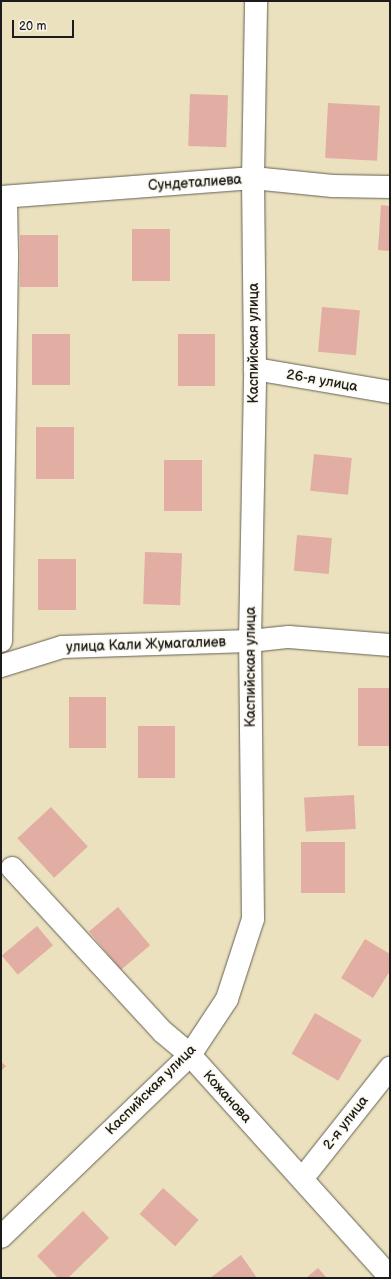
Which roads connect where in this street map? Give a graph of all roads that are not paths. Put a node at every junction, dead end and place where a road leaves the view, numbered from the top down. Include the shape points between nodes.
1 (256, 1) edge
2 (253, 178) junction
3 (390, 187) edge
4 (3, 197) edge
5 (255, 369) junction
6 (390, 392) edge
7 (250, 641) junction
8 (1, 642) edge
9 (390, 645) edge
10 (1, 666) edge
11 (12, 868) dead end
12 (190, 1055) junction
13 (390, 1068) edge
14 (302, 1179) junction
15 (1, 1237) edge
16 (390, 1277) edge

1 - 2 street, Каспийская улица
2 - 3 street, Сундеталиева via 333,186
2 - 4 street, Сундеталиева
2 - 5 street, Каспийская улица
4 - 8 street via 7,256
5 - 6 street, 26-я улица
5 - 7 street, Каспийская улица
7 - 9 street, улица Кали Жумагалиев via 289,637
7 - 10 street, улица Кали Жумагалиев via 62,647
7 - 12 street, Каспийская улица via 253,919 227,999
11 - 12 street, Кожанова via 163,1032
12 - 14 street, Кожанова
12 - 15 street, Каспийская улица
13 - 14 street, 2-я улица
14 - 16 street, Кожанова

